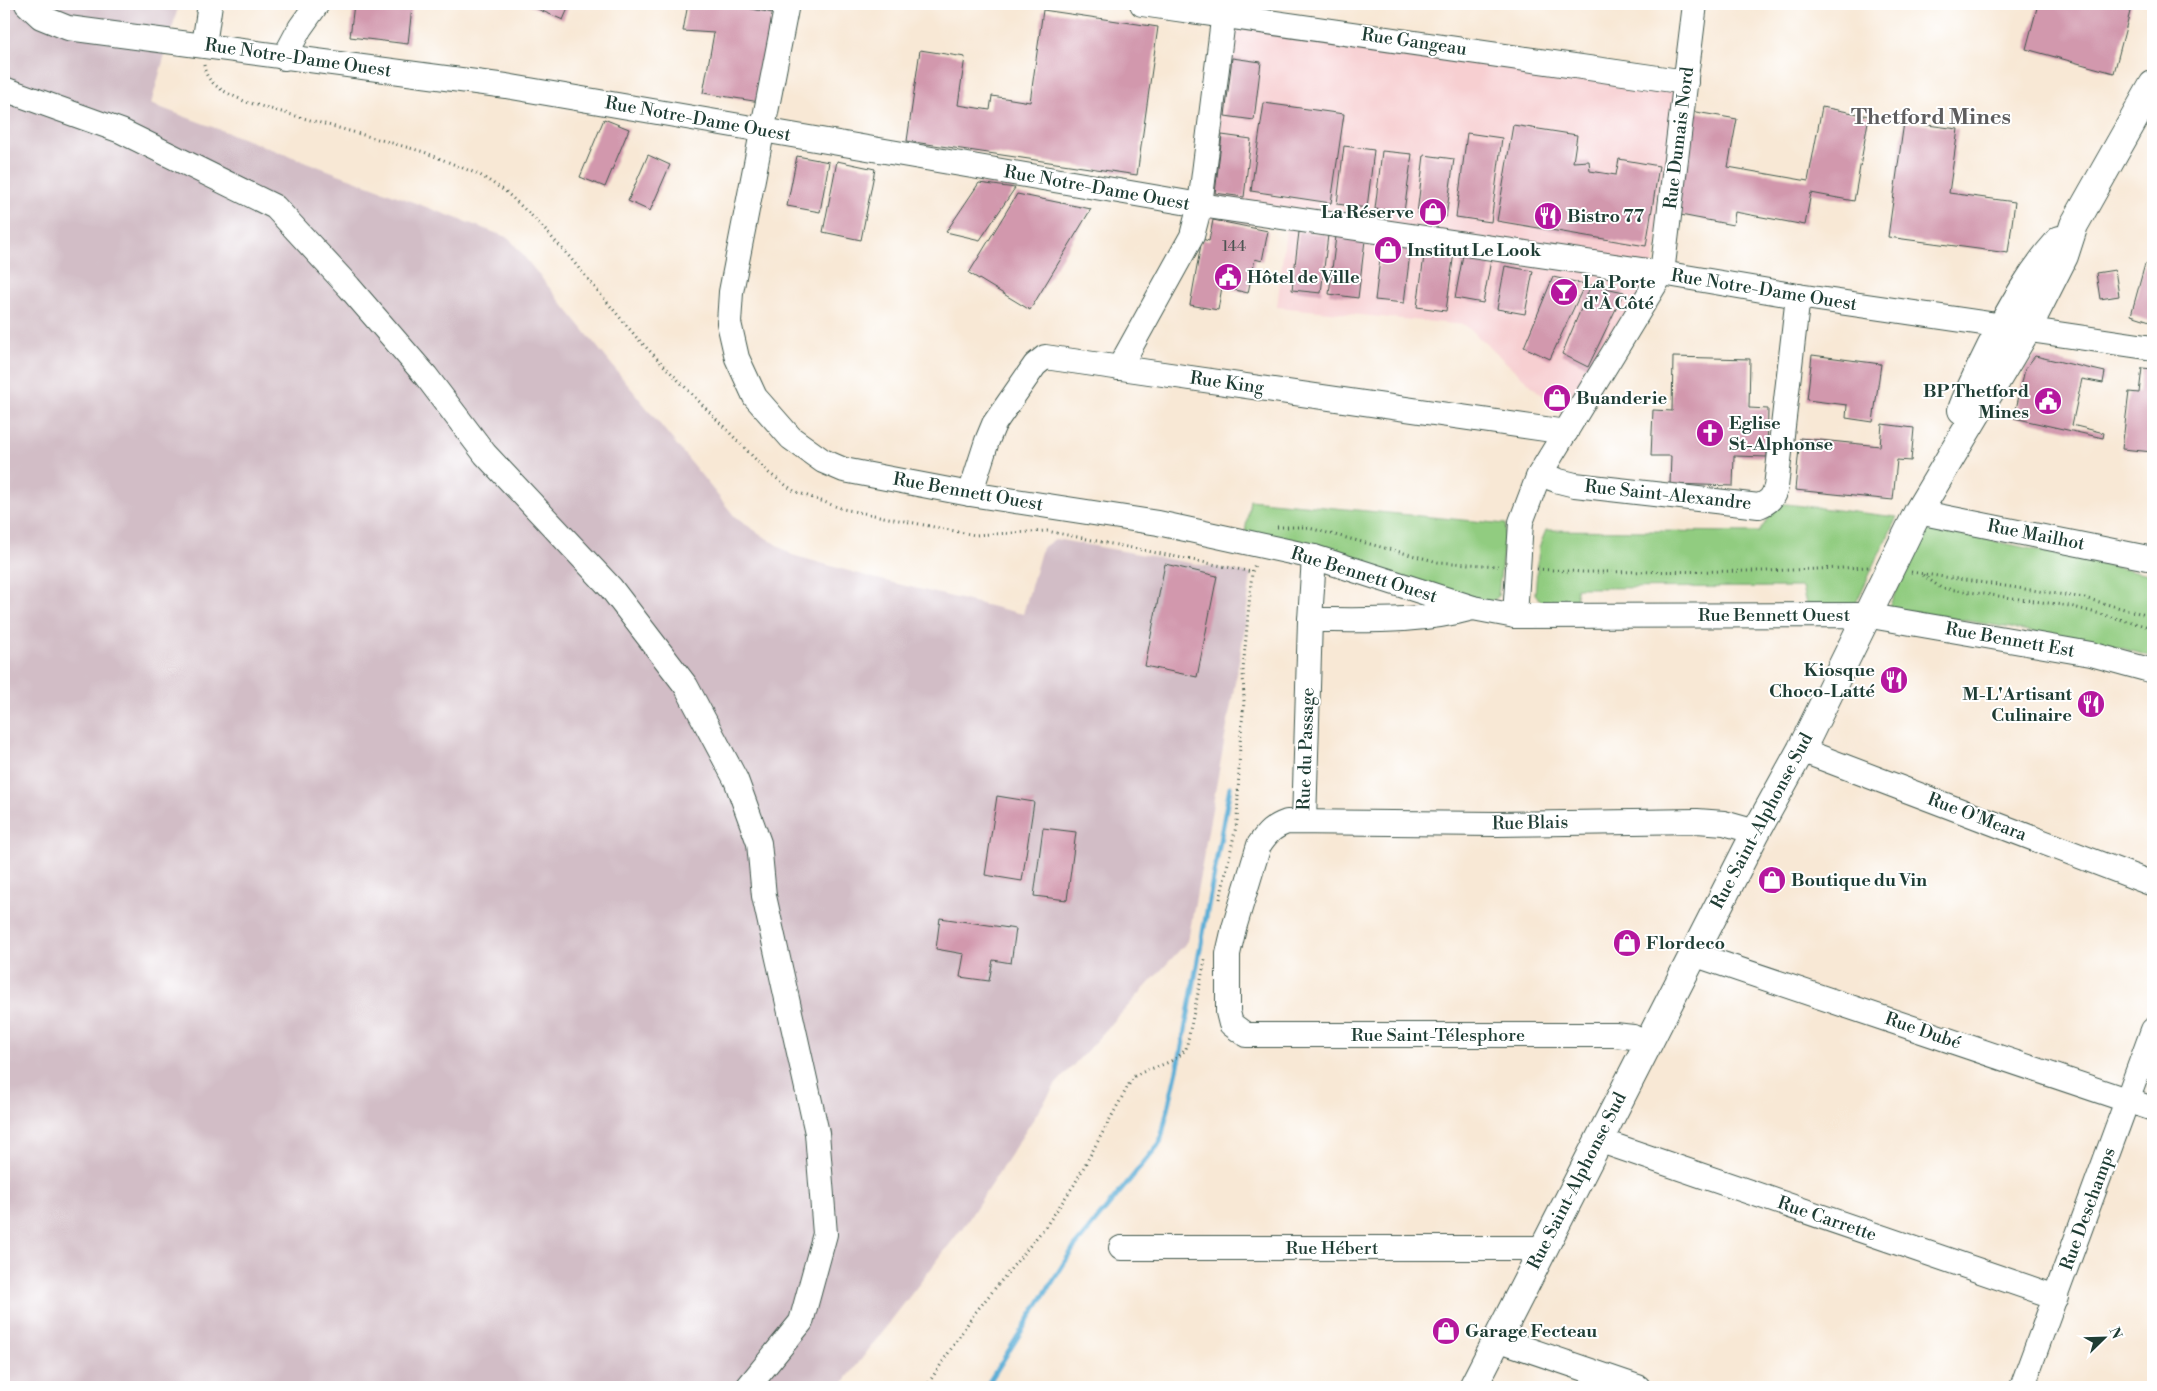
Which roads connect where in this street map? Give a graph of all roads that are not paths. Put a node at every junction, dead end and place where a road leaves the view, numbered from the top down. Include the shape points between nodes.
1 (27, 4) edge
2 (210, 4) edge
3 (317, 4) edge
4 (787, 4) edge
5 (1142, 4) edge
6 (1695, 4) edge
7 (1224, 9) edge
8 (204, 45) junction
9 (284, 58) junction
10 (1686, 82) junction
11 (4, 89) edge
12 (2152, 90) edge
13 (762, 130) junction
14 (1200, 205) junction
15 (1662, 273) junction
16 (1798, 296) junction
17 (2015, 328) junction
18 (2153, 348) edge
19 (1119, 368) junction
20 (1566, 432) junction
21 (1540, 474) junction
22 (970, 494) junction
23 (1918, 512) junction
24 (1314, 557) junction
25 (2153, 559) edge
26 (1473, 608) junction
27 (1865, 615) junction
28 (1515, 616) junction
29 (1310, 620) junction
30 (2153, 671) edge
31 (1800, 750) junction
32 (1304, 822) junction
33 (1756, 832) junction
34 (2153, 884) edge
35 (1693, 954) junction
36 (1231, 1024) joint
37 (2153, 1030) edge
38 (1648, 1044) junction
39 (2127, 1099) junction
40 (2153, 1109) edge
41 (1598, 1140) junction
42 (1121, 1248) dead end
43 (1543, 1248) junction
44 (2056, 1297) junction
45 (1497, 1339) junction
46 (748, 1387) edge
47 (1473, 1387) edge
48 (1638, 1387) edge
49 (2022, 1387) edge

1 - 8 street, Rue Notre-Dame Ouest via 41,17 68,28
2 - 8 street
3 - 9 street
4 - 13 street, Rue Bennett Ouest
5 - 7 street, Rue Gangeau
6 - 10 street, Rue Dumais Nord
7 - 10 street, Rue Gangeau
7 - 14 street
8 - 9 street, Rue Notre-Dame Ouest
9 - 13 street, Rue Notre-Dame Ouest via 506,86
10 - 15 street, Rue Dumais Nord
11 - 46 street via 120,130 276,207 426,376 485,454 611,588 686,686 736,780 758,843 764,896 817,1133 823,1243 801,1322
12 - 17 main road, Rue Saint-Alphonse Sud via 2074,225 2064,256
13 - 14 street, Rue Notre-Dame Ouest
13 - 22 street, Rue Bennett Ouest via 731,292 729,323 737,358 756,397 792,438 823,461 844,470
14 - 15 street, Rue Notre-Dame Ouest
14 - 19 street via 1192,236
15 - 16 street, Rue Notre-Dame Ouest
15 - 20 street
16 - 17 street, Rue Notre-Dame Ouest
16 - 21 street, Rue Saint-Alexandre via 1776,487 1768,502 1758,506 1575,485
17 - 18 street, Rue Notre-Dame Ouest
17 - 23 main road, Rue Saint-Alphonse Sud
19 - 20 street, Rue King
19 - 22 street, Rue King via 1055,357 1045,357 1035,365 994,424
20 - 21 street
21 - 28 street via 1521,522
22 - 24 street, Rue Bennett Ouest via 1158,522
23 - 25 street, Rue Mailhot
23 - 27 main road, Rue Saint-Alphonse Sud
24 - 26 street, Rue Bennett Ouest
24 - 29 street, Rue du Passage
26 - 28 street, Rue Bennett Ouest
26 - 29 street, Rue Bennett Ouest via 1413,620
27 - 28 street, Rue Bennett Ouest
27 - 30 street, Rue Bennett Est via 2091,654
27 - 31 main road, Rue Saint-Alphonse Sud
29 - 32 street, Rue du Passage
31 - 33 main road, Rue Saint-Alphonse Sud
31 - 34 street, Rue O'Meara
32 - 33 street, Rue Blais via 1697,821 1724,823
32 - 36 street, Rue du Passage via 1275,826 1259,845 1228,954
33 - 35 main road, Rue Saint-Alphonse Sud
35 - 38 main road, Rue Saint-Alphonse Sud
35 - 39 street, Rue Dubé
36 - 38 street, Rue Saint-Télesphore via 1246,1035 1615,1035 1633,1037
37 - 39 street, Rue Deschamps
38 - 41 main road, Rue Saint-Alphonse Sud
39 - 40 street, Rue Dubé
39 - 44 street, Rue Deschamps
41 - 43 main road, Rue Saint-Alphonse Sud
41 - 44 street, Rue Carrette
42 - 43 street, Rue Hébert
43 - 45 main road, Rue Saint-Alphonse Sud
44 - 49 street, Rue Deschamps
45 - 47 main road, Rue Saint-Alphonse Sud
45 - 48 street

